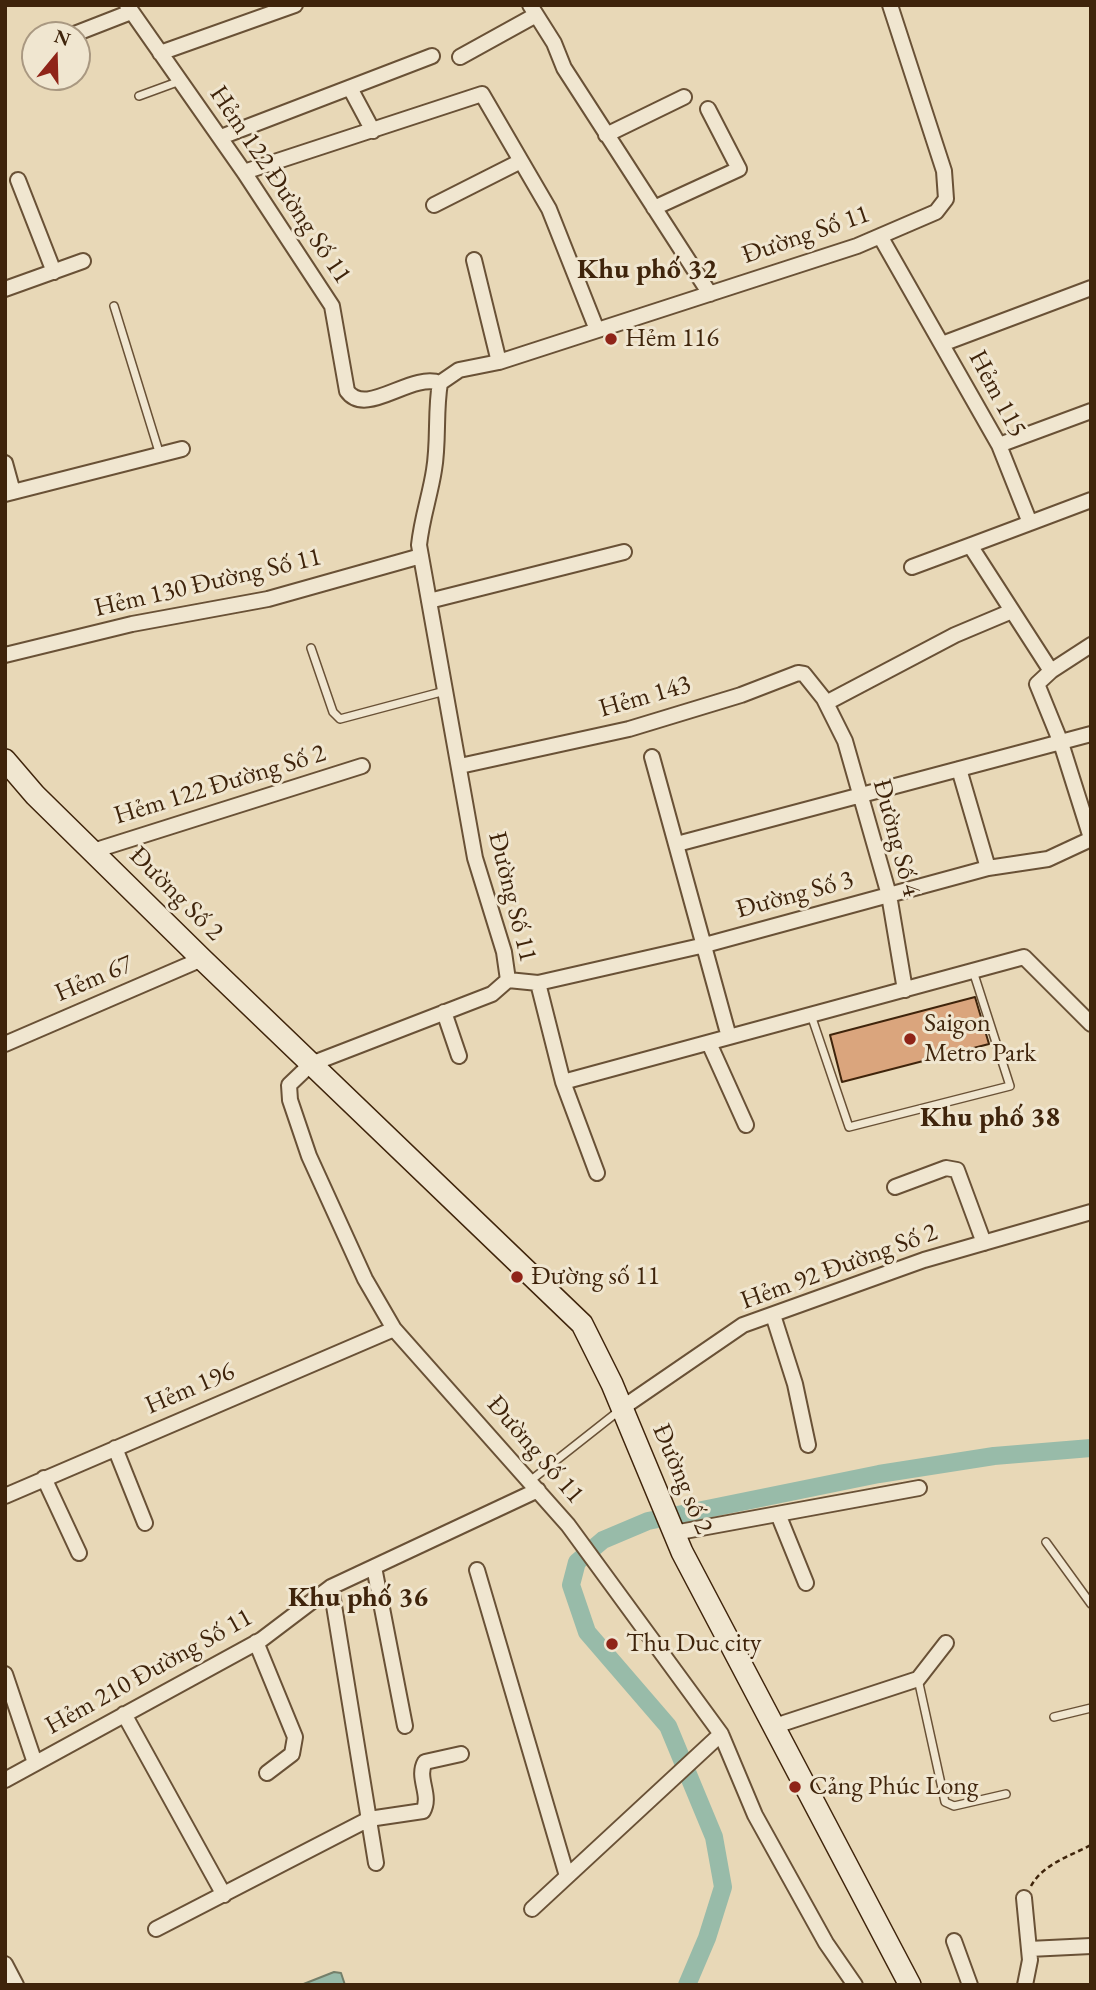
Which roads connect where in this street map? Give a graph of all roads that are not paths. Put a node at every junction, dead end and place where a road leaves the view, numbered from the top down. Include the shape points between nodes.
1 (295, 5) edge
2 (890, 5) edge
3 (129, 8) edge
4 (273, 8) edge
5 (533, 10) edge
6 (91, 26) edge
7 (160, 53) junction
8 (432, 56) dead end
9 (460, 57) dead end
10 (180, 81) junction
11 (350, 89) junction
12 (139, 96) dead end
13 (684, 97) dead end
14 (708, 109) dead end
15 (373, 131) junction
16 (606, 135) junction
17 (221, 138) junction
18 (521, 161) junction
19 (244, 172) junction
20 (18, 180) dead end
21 (434, 205) dead end
22 (654, 208) junction
23 (880, 236) junction
24 (83, 261) dead end
25 (474, 261) dead end
26 (54, 272) junction
27 (1091, 288) edge
28 (5, 289) edge
29 (710, 294) junction
30 (114, 306) dead end
31 (597, 330) junction
32 (942, 344) junction
33 (499, 362) junction
34 (440, 383) junction
35 (1091, 411) edge
36 (999, 445) junction
37 (183, 449) dead end
38 (161, 456) junction
39 (5, 463) edge
40 (9, 493) edge
41 (1091, 500) edge
42 (1030, 523) junction
43 (974, 544) junction
44 (624, 552) dead end
45 (421, 556) junction
46 (912, 568) dead end
47 (429, 601) junction
48 (1012, 611) junction
49 (1091, 645) edge
50 (311, 648) dead end
51 (5, 655) edge
52 (1051, 671) junction
53 (446, 691) junction
54 (826, 704) junction
55 (1091, 734) edge
56 (1061, 743) junction
57 (652, 757) dead end
58 (5, 760) edge
59 (362, 766) dead end
60 (460, 766) junction
61 (959, 769) junction
62 (859, 796) junction
63 (1091, 839) edge
64 (677, 844) junction
65 (93, 851) junction
66 (988, 868) junction
67 (888, 895) junction
68 (705, 945) junction
69 (202, 959) junction
70 (973, 971) junction
71 (508, 980) junction
72 (538, 984) junction
73 (905, 990) junction
74 (444, 1012) junction
75 (811, 1015) junction
76 (1091, 1024) edge
77 (729, 1037) junction
78 (709, 1043) junction
79 (5, 1044) edge
80 (458, 1056) dead end
81 (311, 1065) junction
82 (563, 1082) junction
83 (746, 1125) dead end
84 (597, 1173) dead end
85 (895, 1186) dead end
86 (1091, 1212) edge
87 (984, 1243) junction
88 (773, 1315) junction
89 (394, 1329) junction
90 (622, 1408) junction
91 (808, 1445) dead end
92 (115, 1448) junction
93 (44, 1478) junction
94 (534, 1486) junction
95 (919, 1488) dead end
96 (5, 1496) edge
97 (778, 1514) junction
98 (145, 1523) dead end
99 (674, 1533) junction
100 (1046, 1542) dead end
101 (79, 1553) dead end
102 (374, 1567) junction
103 (477, 1570) dead end
104 (806, 1583) dead end
105 (331, 1587) junction
106 (1091, 1604) edge
107 (256, 1642) junction
108 (946, 1643) dead end
109 (5, 1674) edge
110 (918, 1679) junction
111 (1091, 1708) edge
112 (124, 1714) junction
113 (1054, 1717) dead end
114 (405, 1726) dead end
115 (775, 1726) junction
116 (721, 1734) junction
117 (461, 1754) dead end
118 (35, 1763) junction
119 (267, 1773) dead end
120 (5, 1780) edge
121 (1006, 1794) dead end
122 (369, 1819) junction
123 (376, 1863) dead end
124 (567, 1876) junction
125 (224, 1895) junction
126 (1024, 1898) road end
127 (532, 1909) dead end
128 (156, 1929) dead end
129 (954, 1941) dead end
130 (1091, 1946) edge
131 (1029, 1949) junction
132 (5, 1964) edge
133 (16, 1985) edge
134 (855, 1985) edge
135 (910, 1985) edge
136 (970, 1985) edge
137 (1025, 1985) edge

1 - 4 street
2 - 23 street, Đường Số 11 via 944,170 946,199 936,212
3 - 6 street
3 - 7 street, Hẻm 122 Đường Số 11
4 - 7 street
5 - 9 street
5 - 16 street
7 - 10 street, Hẻm 122 Đường Số 11
8 - 11 street
10 - 12 lane
10 - 17 street, Hẻm 122 Đường Số 11
11 - 15 street
11 - 17 street
13 - 16 street
14 - 22 street via 739,169
15 - 18 street via 482,94
15 - 19 street
16 - 22 street
17 - 19 street, Hẻm 122 Đường Số 11
18 - 21 street
18 - 31 street via 549,209
19 - 34 street, Hẻm 122 Đường Số 11 via 332,306 352,398 375,399 425,381
20 - 26 street
22 - 29 street
23 - 29 street, Đường Số 11
23 - 32 street, Hẻm 115
24 - 26 street
25 - 33 street
26 - 28 street
27 - 32 street
29 - 31 street, Đường Số 11
30 - 38 lane
31 - 33 street, Đường Số 11
32 - 36 street, Hẻm 115
33 - 34 street, Đường Số 11 via 459,370
34 - 45 street, Đường Số 11 via 434,470 423,510
35 - 36 street
36 - 42 street, Hẻm 115
37 - 38 street
38 - 40 street
39 - 40 street
41 - 42 street
42 - 43 street
43 - 46 street
43 - 48 street via 973,550
44 - 47 street
45 - 47 street, Đường Số 11
45 - 51 street, Hẻm 130 Đường Số 11 via 268,598
47 - 53 street, Đường Số 11
48 - 52 street
48 - 54 street via 955,635
49 - 52 street
50 - 53 lane via 333,712 340,719
52 - 56 street via 1037,684
53 - 60 street, Đường Số 11
54 - 60 street, Hẻm 143 via 807,677 798,673 629,729
54 - 62 street, Đường Số 4 via 845,741
55 - 56 street
56 - 61 street
56 - 63 street
57 - 64 street
58 - 65 street, Đường Số 2
59 - 65 street, Hẻm 122 Đường Số 2
60 - 71 street, Đường Số 11 via 475,858
61 - 62 street
61 - 66 street
62 - 64 street
62 - 67 street, Đường Số 4
63 - 66 street, Đường Số 3 via 1048,859
64 - 68 street
65 - 69 street, Đường Số 2
66 - 67 street, Đường Số 3
67 - 68 street, Đường Số 3
67 - 73 street, Đường Số 4
68 - 72 street, Đường Số 3
68 - 77 street
69 - 79 street, Hẻm 67
69 - 81 street, Đường Số 2
70 - 73 street
70 - 75 lane via 1010,1086 849,1127
70 - 76 street via 1024,957
71 - 72 street, Đường Số 3
71 - 74 street, Đường Số 11 via 492,994
72 - 82 street
73 - 75 street
74 - 80 street
74 - 81 street, Đường Số 11
75 - 77 street
77 - 78 street
78 - 82 street
78 - 83 street
81 - 89 street, Đường Số 11 via 289,1085 289,1100 365,1279
81 - 90 street, Đường số 2 via 582,1324
82 - 84 street
85 - 87 street via 946,1168 957,1170
86 - 87 street, Hẻm 92 Đường Số 2
87 - 88 street, Hẻm 92 Đường Số 2
88 - 90 street, Hẻm 92 Đường Số 2 via 743,1325
88 - 91 street
89 - 92 street, Hẻm 196
89 - 94 street, Đường Số 11
90 - 94 lane
90 - 99 street, Đường số 2
92 - 93 street, Hẻm 196
92 - 98 street
93 - 96 street, Hẻm 196
93 - 101 street
94 - 102 street, Hẻm 210 Đường Số 11
94 - 116 street, Đường Số 11 via 574,1533
95 - 97 street
97 - 99 street
97 - 104 street
99 - 115 street, Đường số 2
100 - 106 lane
102 - 105 street, Hẻm 210 Đường Số 11
102 - 114 street
103 - 124 street
105 - 107 street, Hẻm 210 Đường Số 11
105 - 122 street
107 - 112 street, Hẻm 210 Đường Số 11
107 - 119 street via 295,1737 292,1754
108 - 110 street
109 - 118 street
110 - 115 street
110 - 121 lane via 945,1802 954,1805
111 - 113 lane
112 - 118 street, Hẻm 210 Đường Số 11
112 - 125 street
115 - 135 street, Đường số 2
116 - 124 street
116 - 134 street, Đường Số 11 via 755,1815 826,1943
117 - 122 street via 425,1762 421,1773 426,1801 423,1811
118 - 120 street, Hẻm 210 Đường Số 11
122 - 123 street
122 - 125 street
124 - 127 street
125 - 128 street
126 - 131 street
129 - 136 street
130 - 131 street
131 - 137 street
132 - 133 street

